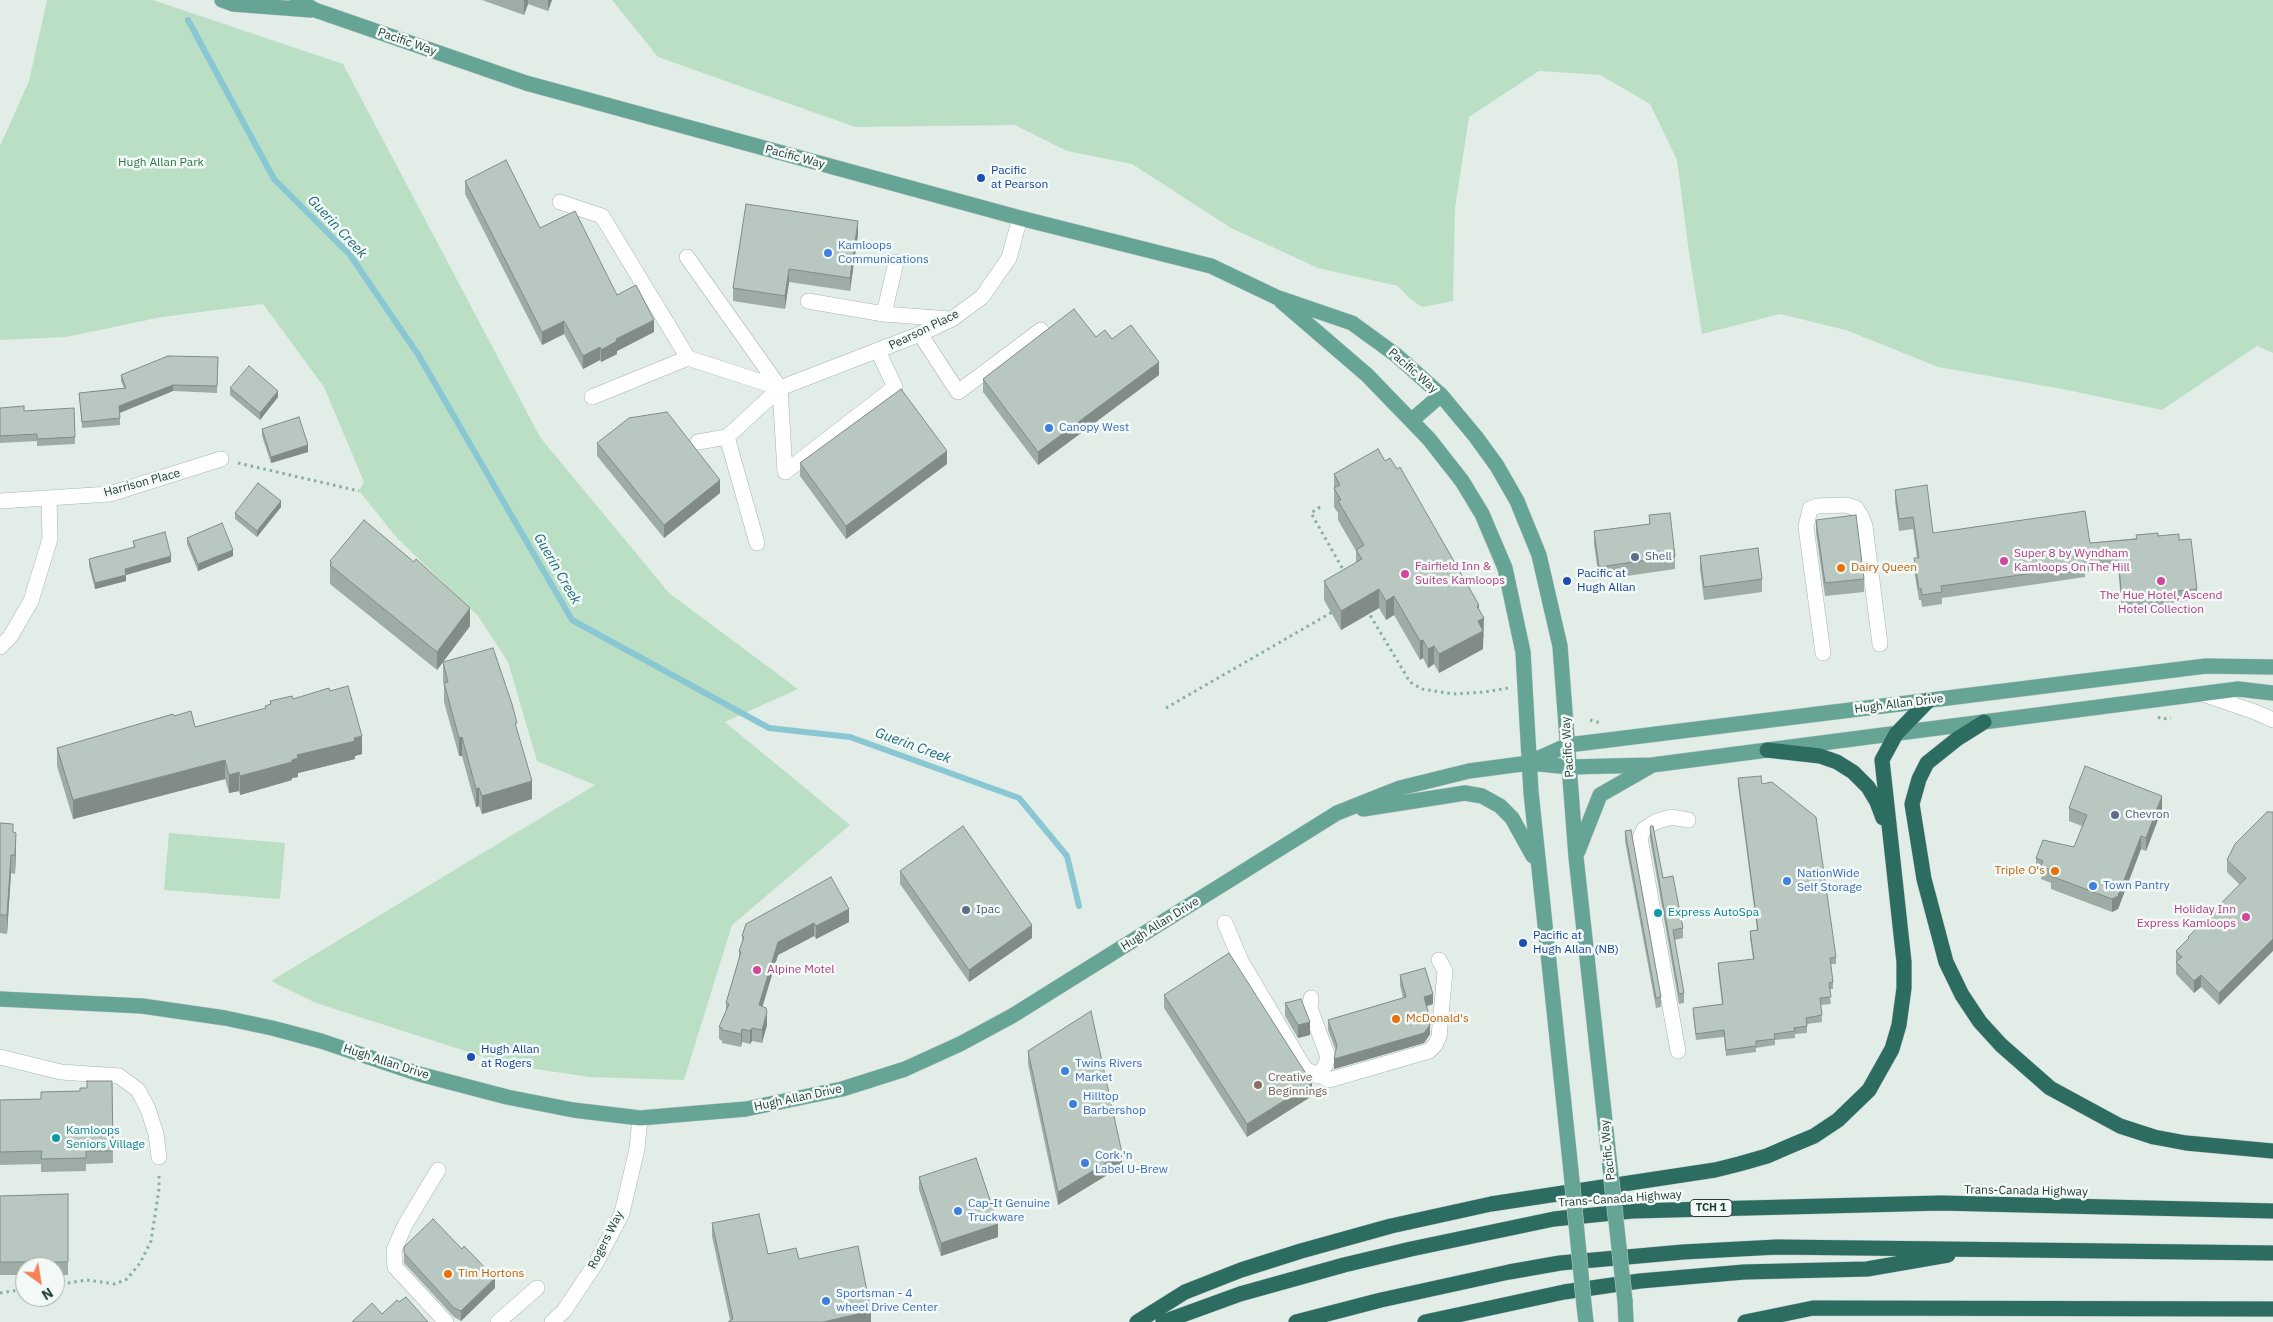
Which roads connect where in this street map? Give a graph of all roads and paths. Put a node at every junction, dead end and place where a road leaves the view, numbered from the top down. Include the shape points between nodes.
1 (222, 0) edge
2 (298, 0) edge
3 (315, 10) junction
4 (560, 202) dead end
5 (1020, 218) junction
6 (687, 257) dead end
7 (896, 262) dead end
8 (1276, 297) junction
9 (808, 301) dead end
10 (884, 314) junction
11 (952, 319) junction
12 (1041, 330) dead end
13 (920, 334) junction
14 (878, 352) junction
15 (688, 358) junction
16 (780, 388) junction
17 (1441, 395) junction
18 (592, 397) dead end
19 (1412, 420) junction
20 (727, 437) junction
21 (698, 442) dead end
22 (222, 459) joint
23 (359, 491) dead end
24 (49, 499) junction
25 (0, 501) edge
26 (1320, 507) dead end
27 (757, 543) dead end
28 (1347, 576) edge
29 (1365, 606) edge
30 (1337, 610) edge
31 (1880, 644) dead end
32 (0, 647) edge
33 (1823, 653) dead end
34 (2273, 667) edge
35 (1526, 684) junction
36 (2273, 693) edge
37 (2203, 694) junction
38 (1929, 700) junction
39 (2128, 704) junction
40 (1166, 708) dead end
41 (2172, 718) dead end
42 (2273, 720) edge
43 (1984, 722) junction
44 (1896, 734) junction
45 (1568, 745) junction
46 (1767, 750) junction
47 (1529, 763) junction
48 (1652, 765) junction
49 (1570, 767) junction
50 (1337, 813) junction
51 (1688, 820) dead end
52 (1890, 839) junction
53 (1576, 857) junction
54 (1538, 864) junction
55 (1226, 923) dead end
56 (1439, 960) dead end
57 (0, 998) edge
58 (1311, 998) dead end
59 (1678, 1051) dead end
60 (0, 1057) edge
61 (1318, 1076) junction
62 (640, 1118) junction
63 (2273, 1151) edge
64 (159, 1157) joint
65 (438, 1170) dead end
66 (2273, 1210) edge
67 (1987, 1249) junction
68 (2273, 1253) edge
69 (65, 1283) edge
70 (537, 1288) dead end
71 (15, 1291) edge
72 (0, 1293) edge
73 (2273, 1309) edge
74 (446, 1322) edge
75 (498, 1322) edge
76 (552, 1322) edge
77 (1137, 1322) edge
78 (1163, 1322) edge
79 (1296, 1322) edge
80 (1425, 1322) edge
81 (1586, 1322) edge
82 (1626, 1322) edge
83 (1745, 1322) edge

1 - 3 main road, Pacific Way via 233,4
2 - 3 main road, Pacific Way
3 - 5 main road, Pacific Way via 526,83
4 - 15 street via 602,216
5 - 8 main road, Pacific Way via 1211,266
5 - 11 street, Pearson Place via 1009,258 982,297
6 - 16 street
7 - 10 street
8 - 17 main road, Pacific Way via 1352,322
8 - 19 main road, Pacific Way via 1367,375
9 - 10 street
10 - 11 street
11 - 13 street, Pearson Place
12 - 13 street via 958,392
13 - 14 street, Pearson Place
14 - 16 street, Pearson Place
14 - 16 street via 895,387 785,472
15 - 16 street
15 - 18 street
16 - 20 street
17 - 19 main road
17 - 45 main road, Pacific Way via 1497,466 1517,501 1539,555 1560,646
19 - 35 main road, Pacific Way via 1448,461 1482,514 1504,568 1518,624
20 - 21 street
20 - 27 street
22 - 23 path
22 - 24 street, Harrison Place via 110,494
24 - 25 street, Harrison Place
24 - 32 street via 50,539 31,601 10,637
26 - 28 path via 1311,512
29 - 35 path via 1410,682 1422,689 1453,694
30 - 40 path
31 - 33 street via 1861,516 1856,508 1846,505 1817,506 1810,509 1806,527
34 - 38 main road, Hugh Allan Drive via 2206,666
35 - 47 main road, Pacific Way
36 - 37 main road, Hugh Allan Drive via 2238,689
37 - 39 main road, Hugh Allan Drive
37 - 42 street
38 - 44 highway
38 - 45 main road, Hugh Allan Drive
39 - 41 path via 2162,719
39 - 43 main road, Hugh Allan Drive
43 - 44 main road, Hugh Allan Drive
43 - 63 highway via 1928,763 1919,779 1912,804 1924,879 1946,962 1980,1022 2050,1088 2120,1126 2186,1143
44 - 46 main road, Hugh Allan Drive
44 - 52 highway via 1882,760
45 - 47 main road, Hugh Allan Drive
45 - 49 main road, Pacific Way
46 - 48 main road, Hugh Allan Drive
46 - 52 highway via 1820,756 1853,772 1877,802
47 - 49 main road, Hugh Allan Drive
47 - 50 main road, Hugh Allan Drive via 1436,778 1400,788
47 - 54 main road, Pacific Way
48 - 49 main road, Hugh Allan Drive
48 - 53 main road via 1600,795
49 - 53 main road, Pacific Way
50 - 54 main road via 1465,793 1482,796 1500,806 1512,818
50 - 62 main road, Hugh Allan Drive via 1012,1016 913,1065 842,1090 773,1105
51 - 59 street via 1671,817 1655,822 1644,829 1640,838
52 - 77 highway via 1904,962 1904,988 1892,1049 1868,1090 1838,1120 1814,1136 1767,1156 1715,1170 1491,1204 1338,1240 1241,1270 1185,1292
53 - 82 main road, Pacific Way, bridge
54 - 81 main road, Pacific Way, bridge
55 - 61 street via 1241,962 1300,1061 1305,1069
56 - 61 street via 1445,971 1440,1037 1429,1051 1329,1080
57 - 62 main road, Hugh Allan Drive via 142,1006 225,1018 321,1041 419,1074 507,1097 573,1110
58 - 61 street via 1310,1008 1328,1057
60 - 64 street via 61,1072 119,1076 138,1090 148,1110
62 - 76 street, Rogers Way via 637,1149 622,1213 596,1263 564,1311
64 - 69 path via 159,1189 151,1241 140,1263 127,1279 115,1284 87,1280
65 - 74 street via 405,1225 394,1250 394,1267
66 - 78 highway, Trans-Canada Highway / TCH 1 via 1941,1204 1632,1211 1554,1219 1412,1248 1240,1294
67 - 68 highway
67 - 79 highway via 1777,1247 1560,1263 1475,1278
67 - 80 highway via 1867,1269 1744,1272 1640,1282 1564,1292
70 - 75 street
71 - 72 path
73 - 83 highway via 1813,1308

